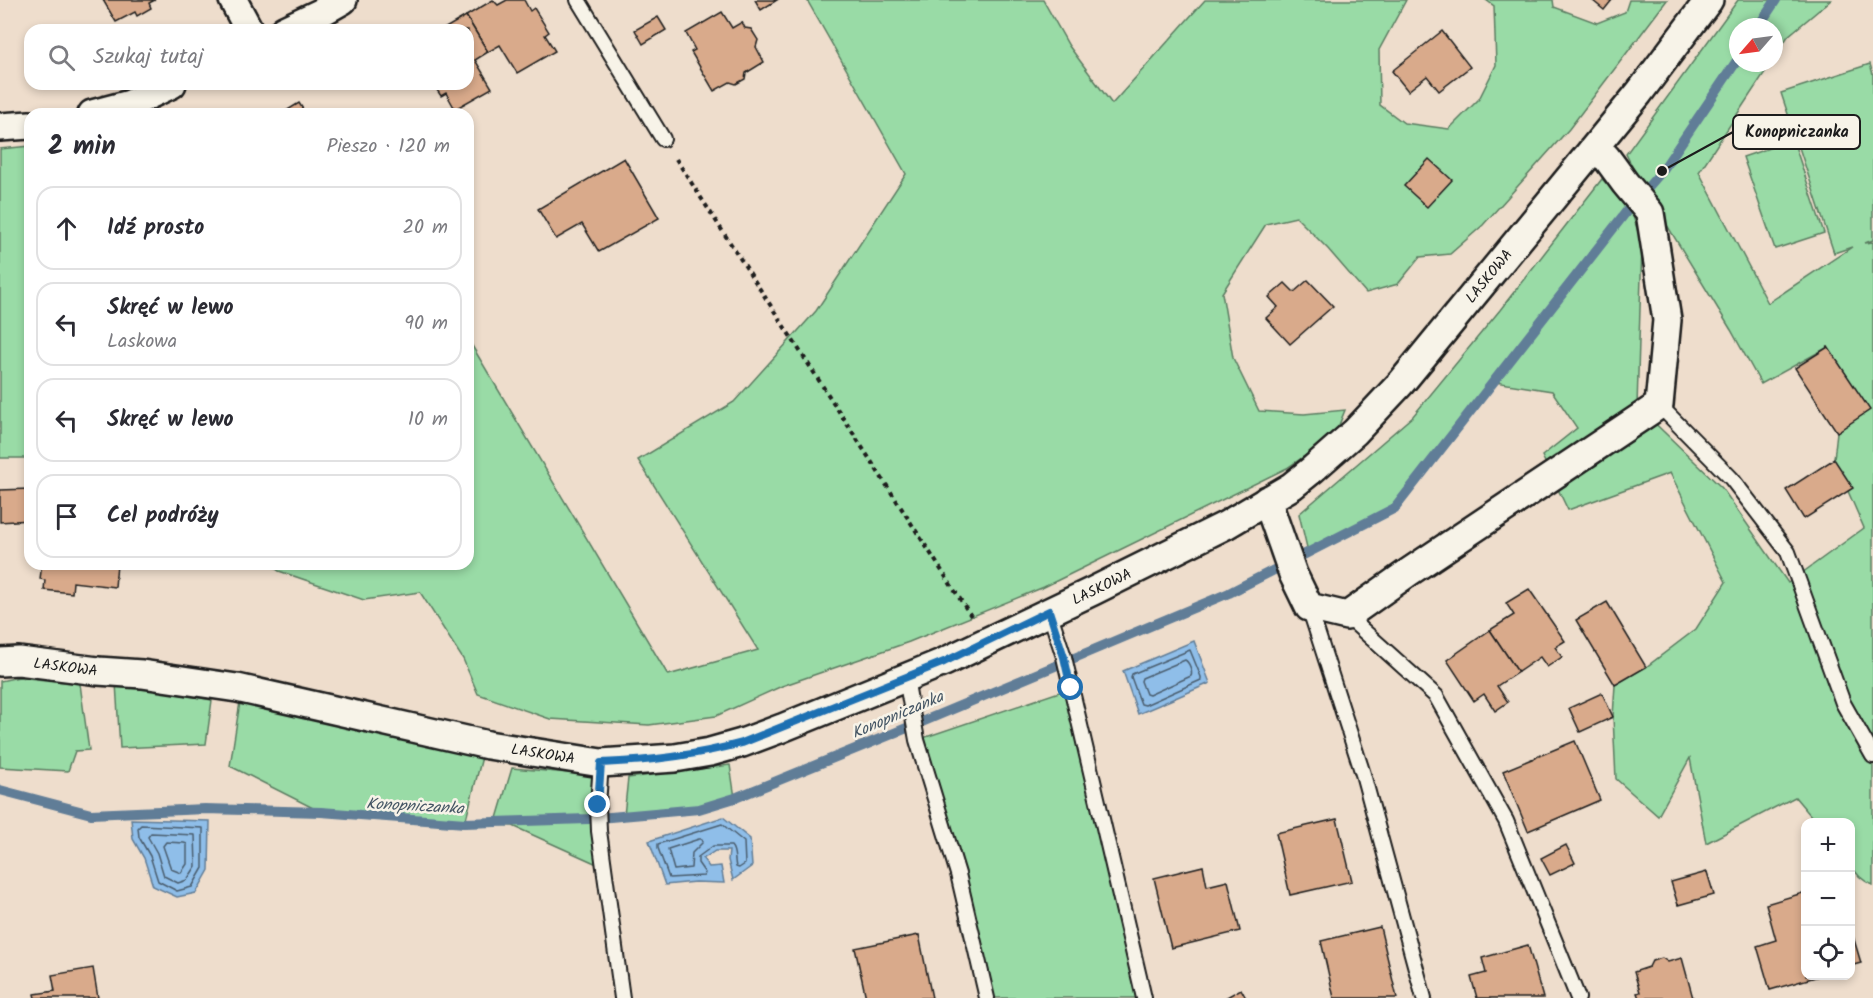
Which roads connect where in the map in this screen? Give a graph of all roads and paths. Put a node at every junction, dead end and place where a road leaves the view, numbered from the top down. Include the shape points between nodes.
1 (233, 0) edge
2 (343, 0) edge
3 (578, 0) edge
4 (1709, 0) edge
5 (246, 24) edge
6 (297, 24) edge
7 (159, 90) edge
8 (115, 108) edge
9 (24, 125) edge
10 (0, 127) edge
11 (663, 139) joint
12 (1592, 151) junction
13 (1659, 405) junction
14 (1267, 500) junction
15 (1309, 607) junction
16 (1049, 611) junction
17 (1347, 616) junction
18 (987, 642) junction
19 (0, 662) edge
20 (906, 678) junction
21 (1873, 756) edge
22 (601, 763) junction
23 (622, 998) edge
24 (987, 998) edge
25 (1144, 998) edge
26 (1424, 998) edge
27 (1578, 998) edge

1 - 5 street
2 - 6 street
3 - 11 lane
4 - 12 street, LASKOWA
7 - 8 street
9 - 10 street
11 - 18 path
12 - 13 street via 1606,157 1650,213 1667,320
12 - 14 street, LASKOWA via 1375,412 1313,469
13 - 17 street
13 - 21 lane via 1731,478 1788,552 1843,703
14 - 15 street
14 - 16 street, LASKOWA via 1226,525
15 - 17 street
15 - 26 lane via 1364,774
16 - 18 street, LASKOWA
16 - 25 lane via 1064,657
17 - 27 lane via 1436,696 1506,821
18 - 20 street, LASKOWA
19 - 22 street, LASKOWA via 142,674 237,688 488,745
20 - 22 street, LASKOWA via 710,752
20 - 24 lane via 917,740 958,874
22 - 23 lane via 599,831

